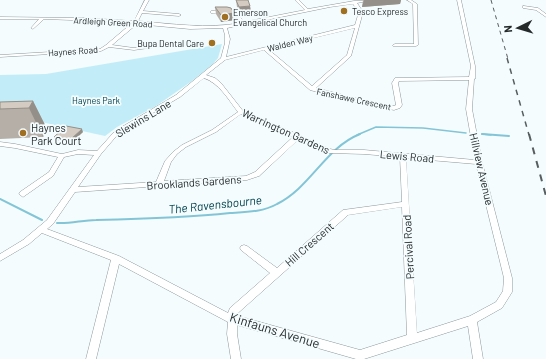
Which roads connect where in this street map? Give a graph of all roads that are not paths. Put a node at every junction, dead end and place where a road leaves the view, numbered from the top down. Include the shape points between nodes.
1 (147, 0) edge
2 (297, 0) edge
3 (371, 0) edge
4 (409, 0) edge
5 (459, 0) edge
6 (354, 2) junction
7 (524, 7) dead end
8 (307, 10) junction
9 (141, 12) junction
10 (212, 12) dead end
11 (179, 15) dead end
12 (546, 15) edge
13 (0, 18) edge
14 (43, 18) junction
15 (136, 22) junction
16 (243, 23) junction
17 (357, 26) junction
18 (225, 27) junction
19 (33, 28) dead end
20 (161, 45) dead end
21 (395, 45) dead end
22 (108, 46) junction
23 (265, 49) junction
24 (0, 56) edge
25 (223, 58) junction
26 (204, 76) junction
27 (473, 78) junction
28 (312, 89) junction
29 (241, 112) junction
30 (298, 136) junction
31 (0, 144) edge
32 (332, 152) joint
33 (99, 153) junction
34 (62, 156) junction
35 (404, 156) junction
36 (479, 162) junction
37 (159, 184) junction
38 (74, 190) junction
39 (23, 194) dead end
40 (406, 204) junction
41 (42, 230) junction
42 (244, 248) dead end
43 (0, 258) edge
44 (116, 258) junction
45 (276, 272) junction
46 (231, 319) junction
47 (472, 320) junction
48 (412, 339) junction
49 (91, 359) edge
50 (236, 359) edge
51 (478, 359) edge

1 - 9 street
2 - 8 street
3 - 6 street, Ardleigh Green Road
4 - 21 street via 415,4 416,45
5 - 27 street, Hillview Avenue via 473,66
6 - 8 street, Ardleigh Green Road
6 - 17 street via 360,12
7 - 12 street via 537,9
8 - 16 street, Ardleigh Green Road
9 - 11 street
9 - 15 street
10 - 16 street via 231,11 236,13
13 - 14 street, Ardleigh Green Road
14 - 15 street, Ardleigh Green Road
14 - 19 street
15 - 18 street, Ardleigh Green Road via 190,28
15 - 22 street, Haynes Road
16 - 18 street, Ardleigh Green Road
17 - 23 street, Walden Way
17 - 28 street via 348,56
18 - 25 street via 228,42
20 - 22 street via 134,49
22 - 24 street, Haynes Road via 101,50
23 - 25 street, Walden Way
23 - 28 street, Fanshawe Crescent
25 - 26 street, Slewins Lane
26 - 29 street, Warrington Gardens via 219,84
26 - 33 street, Slewins Lane via 178,96 117,132
27 - 28 street, Fanshawe Crescent via 397,79 395,83 399,105 394,108
27 - 36 street, Hillview Avenue via 469,108
29 - 30 street, Warrington Gardens
29 - 37 street via 175,153 168,161
30 - 32 street, Warrington Gardens
30 - 37 street, Brooklands Gardens via 252,177
31 - 34 street
32 - 35 street, Lewis Road
33 - 34 street via 78,152
33 - 38 street, Slewins Lane
34 - 39 street via 51,174
35 - 36 street, Lewis Road
35 - 40 street, Percival Road
36 - 47 street, Hillview Avenue via 508,278 507,292 499,305
37 - 38 street, Brooklands Gardens
38 - 41 street, Slewins Lane
40 - 45 street, Hill Crescent via 346,212
40 - 48 street, Percival Road
41 - 43 street, Slewins Lane
41 - 44 street, Kinfauns Avenue
42 - 45 street
44 - 46 street, Kinfauns Avenue
44 - 49 street
45 - 46 street, Hill Crescent via 233,311
46 - 48 street, Kinfauns Avenue via 360,355
46 - 50 street
47 - 48 street, Kinfauns Avenue
47 - 51 street

